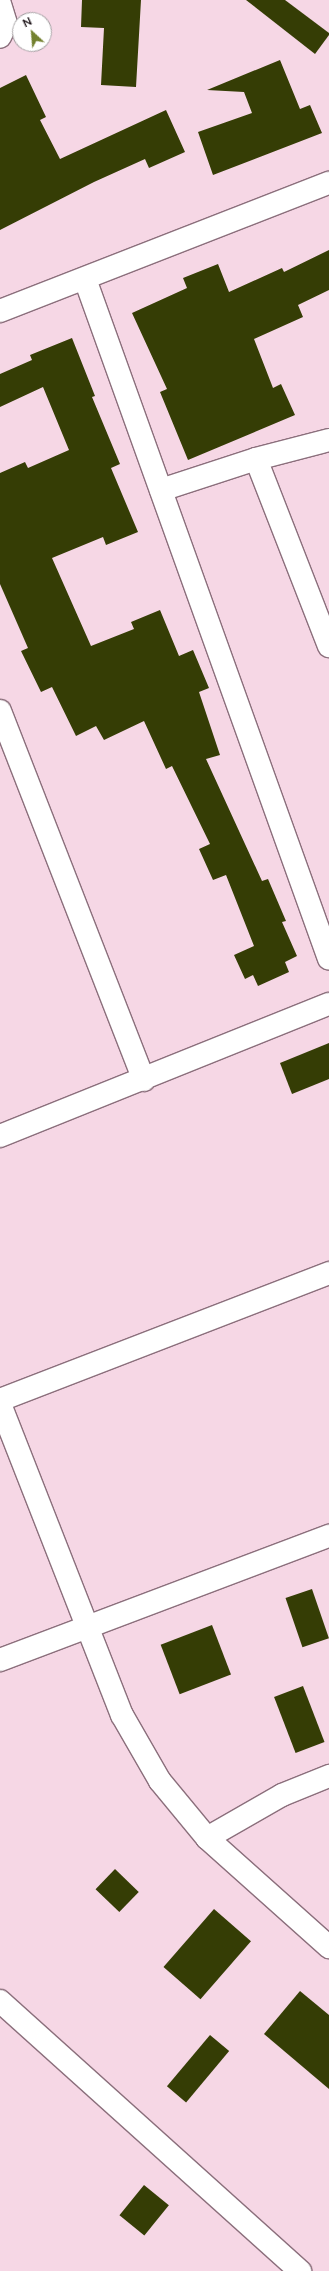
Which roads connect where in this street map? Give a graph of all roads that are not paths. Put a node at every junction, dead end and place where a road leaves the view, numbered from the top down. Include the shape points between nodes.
1 (0, 4) edge
2 (0, 37) edge
3 (329, 184) edge
4 (85, 279) junction
5 (0, 311) edge
6 (329, 440) edge
7 (256, 459) junction
8 (161, 490) junction
9 (329, 646) edge
10 (0, 712) edge
11 (329, 959) edge
12 (329, 1004) edge
13 (144, 1080) junction
14 (0, 1136) edge
15 (329, 1273) edge
16 (0, 1400) edge
17 (0, 1404) edge
18 (329, 1536) edge
19 (88, 1625) junction
20 (0, 1660) edge
21 (329, 1776) edge
22 (207, 1838) junction
23 (329, 1947) edge
24 (0, 2001) edge
25 (300, 2271) edge

1 - 2 street via 6,24
3 - 4 street
4 - 5 street
4 - 8 street
6 - 7 street
7 - 8 street
7 - 9 street
8 - 11 street
10 - 13 street
12 - 13 street
13 - 14 street
15 - 16 street
17 - 19 street
18 - 19 street
19 - 20 street
19 - 22 street via 122,1715 160,1781
21 - 22 street via 282,1795
22 - 23 street
24 - 25 street

